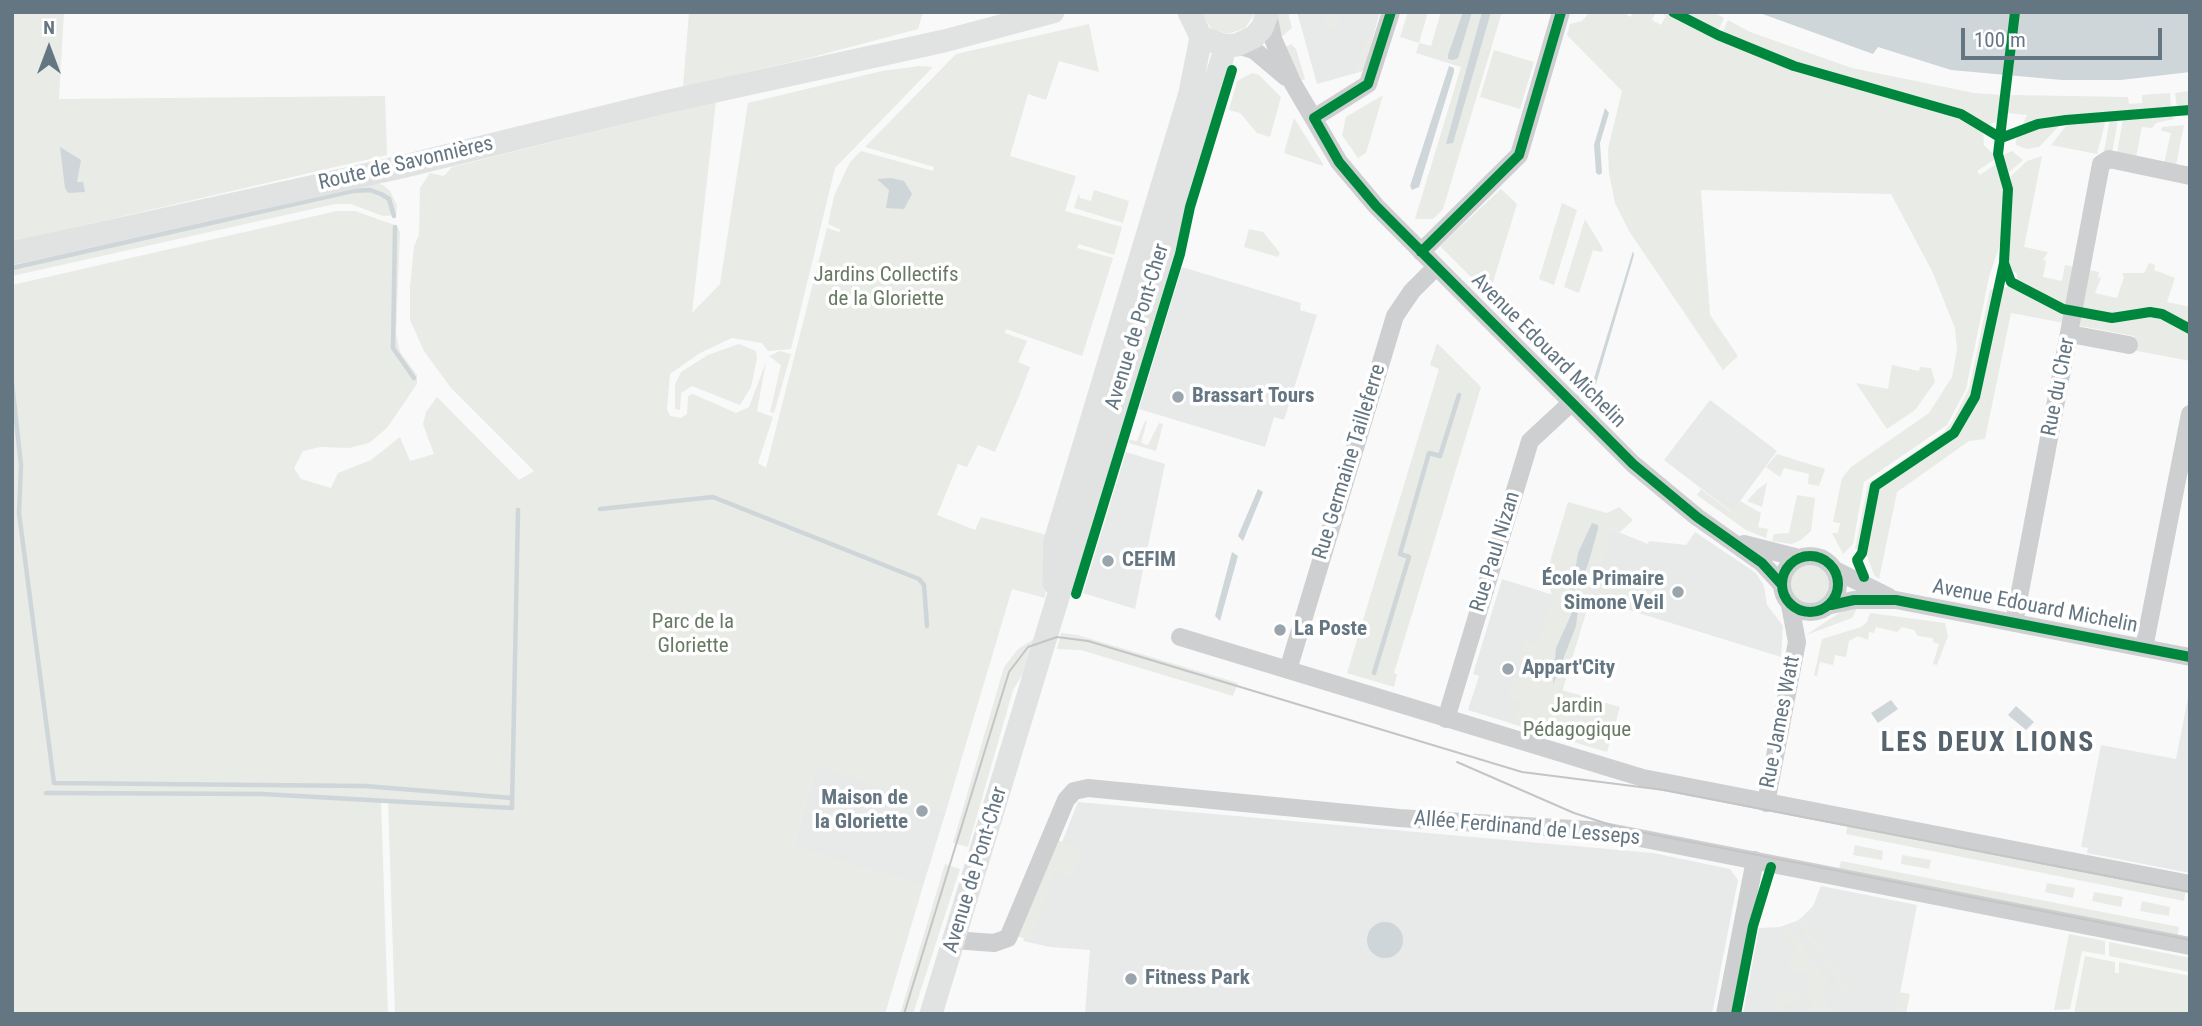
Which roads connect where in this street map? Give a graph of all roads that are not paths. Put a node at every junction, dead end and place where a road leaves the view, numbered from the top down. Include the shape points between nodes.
1 (1268, 12) edge
2 (1391, 12) edge
3 (1561, 12) edge
4 (1045, 14) edge
5 (1188, 14) edge
6 (1200, 37) junction
7 (1232, 45) junction
8 (1292, 82) junction
9 (1314, 118) junction
10 (2190, 176) edge
11 (1422, 252) junction
12 (12, 253) edge
13 (1436, 267) junction
14 (2070, 334) junction
15 (2129, 345) dead end
16 (1572, 402) junction
17 (2190, 414) edge
18 (2184, 481) edge
19 (1731, 540) junction
20 (1800, 558) junction
21 (1835, 570) junction
22 (1782, 585) junction
23 (1896, 600) junction
24 (1790, 605) junction
25 (1056, 606) junction
26 (1825, 608) junction
27 (2014, 623) junction
28 (1180, 637) dead end
29 (1797, 642) junction
30 (2144, 648) junction
31 (2190, 657) edge
32 (1287, 670) junction
33 (1446, 719) junction
34 (1766, 803) junction
35 (1755, 860) junction
36 (2190, 884) edge
37 (954, 940) junction
38 (2190, 946) edge
39 (931, 1014) edge
40 (1725, 1014) edge

1 - 7 main road via 1258,33
1 - 8 street, Avenue Edouard Michelin via 1273,39
2 - 9 street via 1368,84
3 - 11 street via 1519,155
4 - 12 main road, Route de Savonnières via 401,167
5 - 6 main road
6 - 7 main road
6 - 25 main road, Avenue de Pont-Cher via 1190,93 1055,541
7 - 8 street, Avenue Edouard Michelin via 1254,50
7 - 25 main road, Avenue de Pont-Cher
8 - 9 street, Avenue Edouard Michelin
9 - 11 street, Avenue Edouard Michelin via 1339,162
10 - 14 street, Rue du Cher via 2113,160 2101,164
11 - 13 street, Avenue Edouard Michelin
13 - 16 street, Avenue Edouard Michelin
13 - 32 street, Rue Germaine Tailleferre via 1395,316
14 - 15 street
14 - 27 street, Rue du Cher
16 - 19 street, Avenue Edouard Michelin via 1664,491
16 - 33 street, Rue Paul Nizan via 1530,441
17 - 18 street
18 - 30 street
19 - 20 street, Avenue Edouard Michelin
19 - 22 street, Avenue Edouard Michelin
20 - 21 street via 1819,557
20 - 22 street via 1787,569
21 - 23 street, Avenue Edouard Michelin
21 - 26 street via 1839,588
22 - 24 street
23 - 26 street, Avenue Edouard Michelin via 1854,600
23 - 27 street, Avenue Edouard Michelin
24 - 26 street via 1803,612
24 - 29 street, Rue James Watt
25 - 37 main road, Avenue de Pont-Cher
26 - 29 street, Rue James Watt
27 - 30 street, Avenue Edouard Michelin
28 - 32 street
29 - 34 street, Rue James Watt
30 - 31 street, Avenue Edouard Michelin
32 - 33 street
33 - 34 street via 1643,778
34 - 36 street
35 - 37 street, Allée Ferdinand de Lesseps via 1604,831 1399,818 1088,788 1074,791 1066,800 1012,934 994,943
35 - 38 street, Allée Ferdinand de Lesseps
35 - 40 street
37 - 39 main road, Avenue de Pont-Cher

